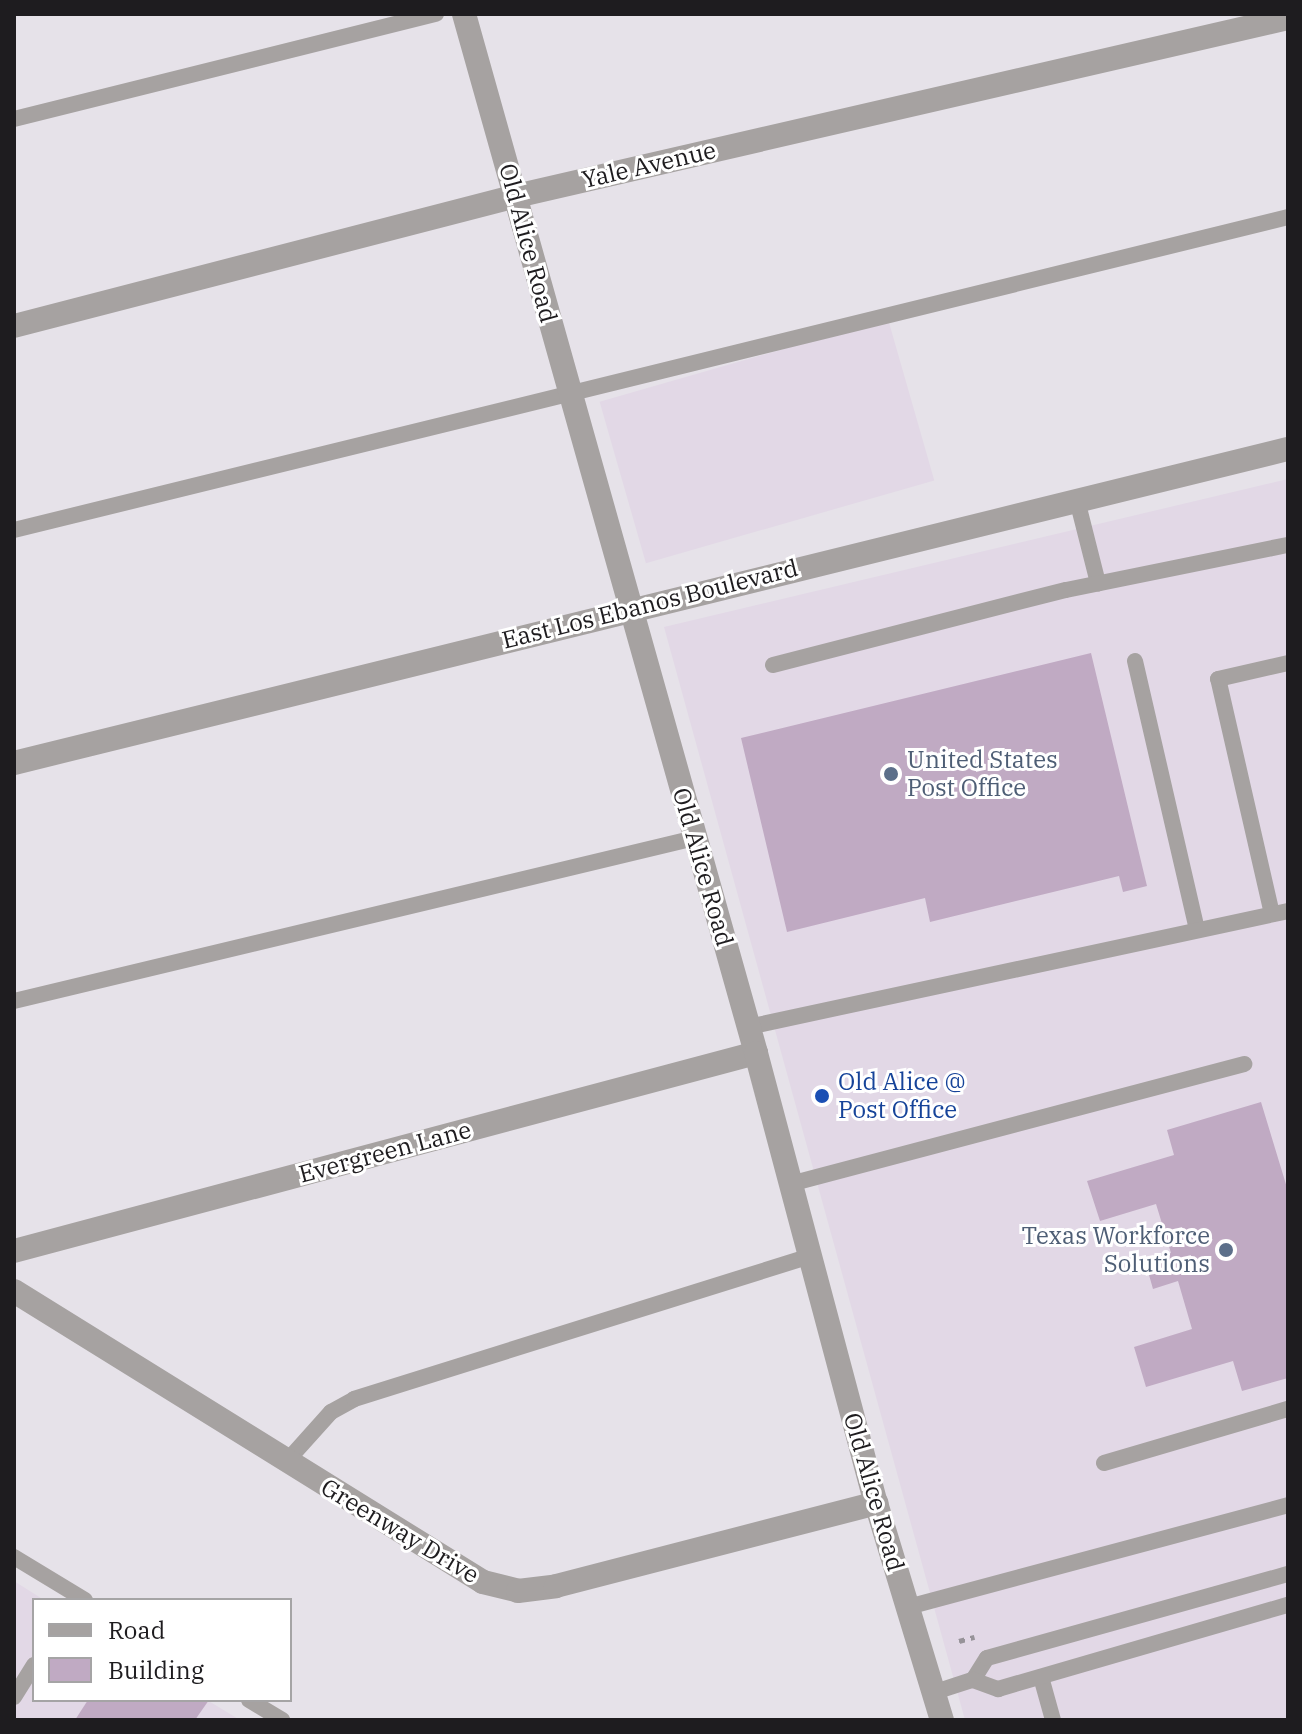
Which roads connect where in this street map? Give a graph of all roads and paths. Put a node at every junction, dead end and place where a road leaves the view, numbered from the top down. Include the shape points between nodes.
1 (436, 14) edge
2 (464, 14) edge
3 (1288, 18) edge
4 (14, 119) edge
5 (516, 196) junction
6 (1288, 217) edge
7 (14, 326) edge
8 (567, 391) junction
9 (1288, 449) edge
10 (1077, 500) junction
11 (14, 530) edge
12 (1288, 545) edge
13 (1098, 583) junction
14 (632, 607) junction
15 (1135, 661) dead end
16 (1288, 663) edge
17 (773, 665) dead end
18 (14, 763) edge
19 (695, 838) junction
20 (1280, 912) edge
21 (1197, 930) junction
22 (14, 1001) edge
23 (748, 1027) junction
24 (756, 1053) junction
25 (1244, 1064) dead end
26 (790, 1184) junction
27 (14, 1251) edge
28 (809, 1256) junction
29 (14, 1291) edge
30 (1288, 1409) edge
31 (287, 1461) junction
32 (1104, 1463) dead end
33 (876, 1503) junction
34 (1288, 1505) edge
35 (14, 1557) edge
36 (1288, 1574) edge
37 (82, 1598) edge
38 (1288, 1605) edge
39 (908, 1607) junction
40 (32, 1668) edge
41 (1041, 1677) junction
42 (973, 1680) junction
43 (15, 1692) edge
44 (935, 1692) junction
45 (252, 1702) edge
46 (937, 1719) edge
47 (282, 1720) edge
48 (1053, 1720) edge

1 - 4 lane
2 - 5 street, Old Alice Road
3 - 5 street, Yale Avenue
5 - 7 street, Yale Avenue
5 - 8 street, Old Alice Road
6 - 8 lane
8 - 11 lane
8 - 14 street, Old Alice Road
9 - 10 street, East Los Ebanos Boulevard
10 - 13 lane
10 - 14 street, East Los Ebanos Boulevard
12 - 13 lane
13 - 17 lane
14 - 18 street, East Los Ebanos Boulevard
14 - 19 street, Old Alice Road
15 - 21 lane
16 - 20 lane via 1218,679
19 - 22 lane
19 - 23 street, Old Alice Road
20 - 21 lane
21 - 23 lane
23 - 24 street, Old Alice Road
24 - 26 street, Old Alice Road
24 - 27 street, Evergreen Lane
25 - 26 lane
26 - 28 street, Old Alice Road
28 - 31 lane via 354,1399 331,1412
28 - 33 street, Old Alice Road
29 - 31 street, Greenway Drive
30 - 32 lane
31 - 33 street, Greenway Drive via 483,1582 518,1591 608,1574
33 - 39 street, Old Alice Road
34 - 39 lane
35 - 37 lane
36 - 42 lane via 987,1658
38 - 41 lane
39 - 44 street, Old Alice Road
40 - 43 lane
41 - 42 lane via 998,1689
41 - 48 lane
42 - 44 lane
44 - 46 street, Old Alice Road
45 - 47 lane

